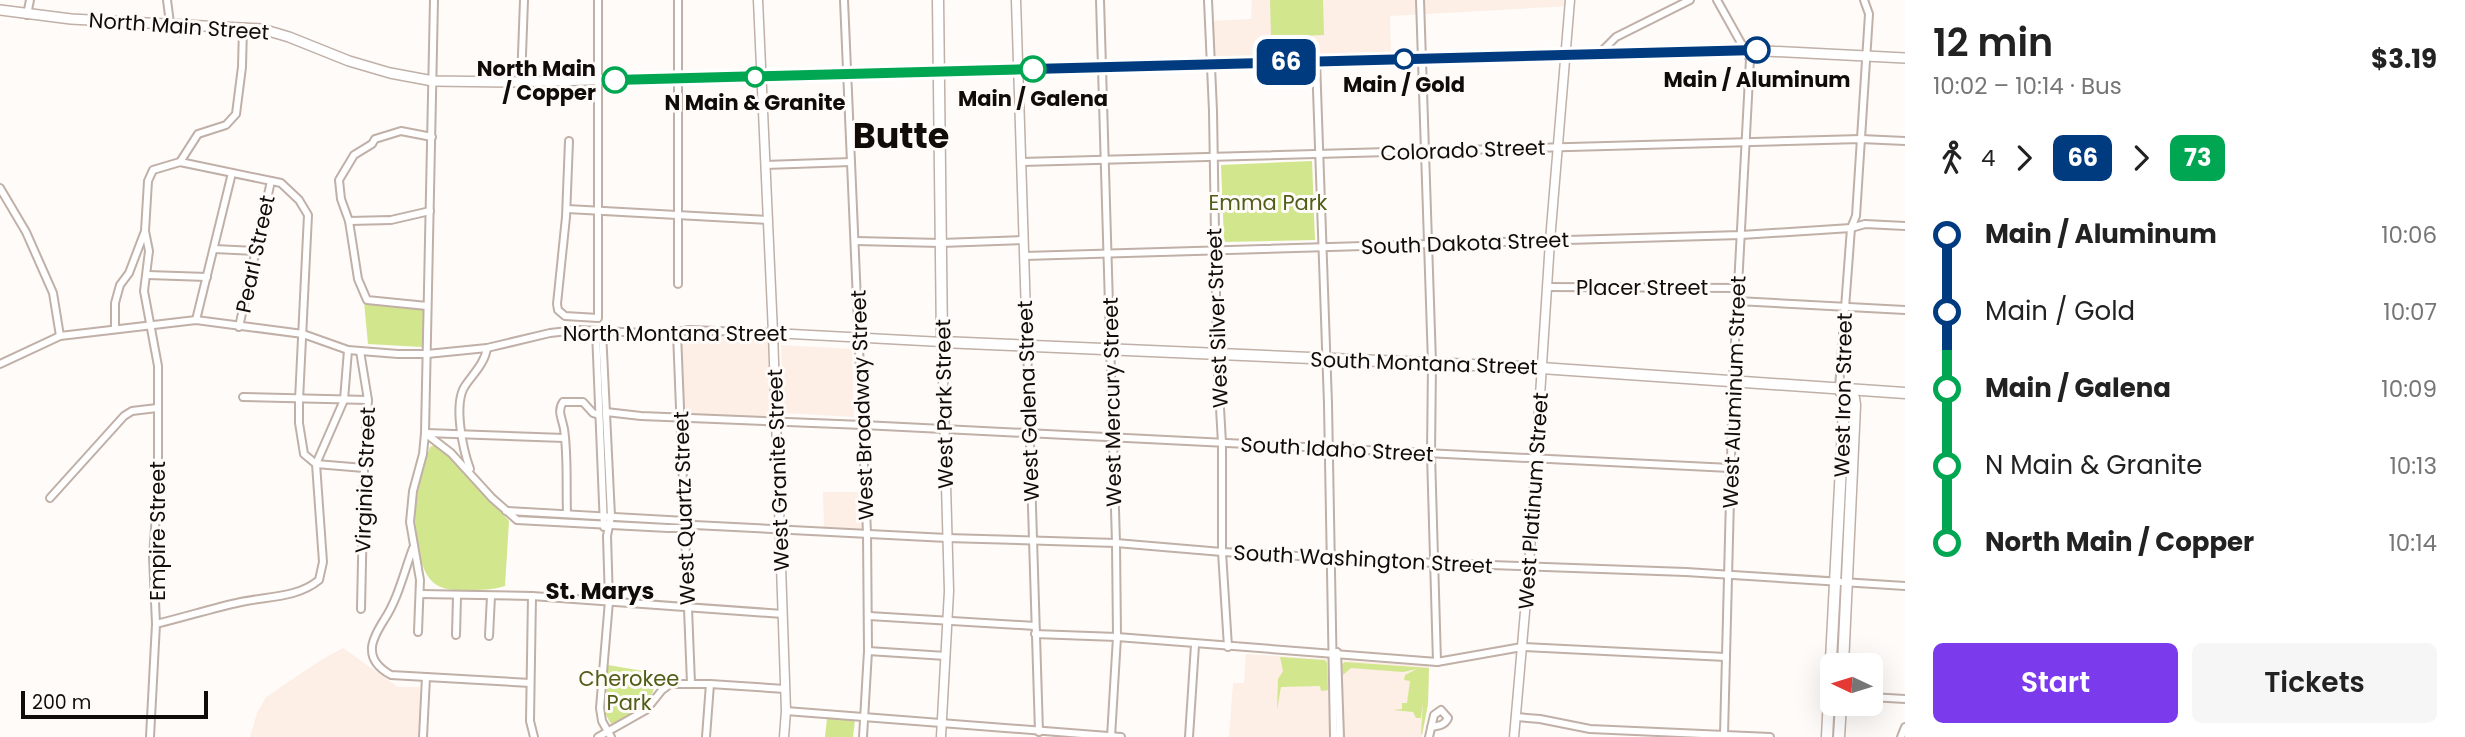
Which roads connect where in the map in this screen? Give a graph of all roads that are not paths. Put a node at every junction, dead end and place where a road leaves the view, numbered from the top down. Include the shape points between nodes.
1 (30, 0) edge
2 (167, 0) edge
3 (433, 0) edge
4 (524, 0) edge
5 (598, 0) edge
6 (678, 0) edge
7 (758, 0) edge
8 (844, 0) edge
9 (938, 0) edge
10 (1016, 0) edge
11 (1100, 0) edge
12 (1208, 0) edge
13 (1570, 0) edge
14 (1666, 0) edge
15 (1690, 0) edge
16 (1717, 0) edge
17 (1865, 0) edge
18 (1420, 2) edge
19 (1671, 9) junction
20 (0, 10) edge
21 (27, 15) junction
22 (170, 23) junction
23 (243, 27) junction
24 (1746, 50) junction
25 (1598, 54) junction
26 (1867, 54) junction
27 (1564, 55) junction
28 (1905, 58) edge
29 (1422, 59) junction
30 (1316, 61) junction
31 (1211, 64) junction
32 (1104, 67) junction
33 (1018, 70) junction
34 (939, 71) junction
35 (847, 73) junction
36 (762, 77) junction
37 (678, 78) junction
38 (599, 80) junction
39 (433, 81) junction
40 (521, 82) junction
41 (432, 137) junction
42 (1861, 139) junction
43 (569, 141) dead end
44 (1905, 141) edge
45 (1746, 142) junction
46 (1557, 147) junction
47 (1425, 152) junction
48 (1318, 153) junction
49 (1212, 158) junction
50 (1106, 160) junction
51 (180, 162) junction
52 (851, 162) junction
53 (1021, 162) junction
54 (765, 165) junction
55 (232, 173) junction
56 (271, 181) junction
57 (0, 188) edge
58 (567, 209) junction
59 (430, 211) junction
60 (598, 211) junction
61 (679, 217) junction
62 (767, 220) junction
63 (349, 221) junction
64 (1905, 226) edge
65 (1851, 228) junction
66 (145, 230) junction
67 (1741, 234) junction
68 (1024, 240) junction
69 (855, 241) junction
70 (1550, 241) junction
71 (941, 243) junction
72 (1428, 245) junction
73 (1321, 247) junction
74 (214, 249) junction
75 (1214, 250) junction
76 (257, 251) junction
77 (1108, 253) junction
78 (1024, 256) junction
79 (148, 275) junction
80 (207, 277) junction
81 (678, 284) dead end
82 (1547, 287) junction
83 (1738, 288) junction
84 (1737, 301) junction
85 (427, 306) junction
86 (1844, 307) junction
87 (1905, 310) edge
88 (196, 320) junction
89 (151, 326) junction
90 (239, 327) junction
91 (115, 328) junction
92 (599, 331) junction
93 (677, 333) junction
94 (773, 333) junction
95 (303, 334) junction
96 (60, 336) junction
97 (859, 337) junction
98 (942, 342) junction
99 (1027, 346) junction
100 (487, 348) junction
101 (348, 350) junction
102 (1109, 350) junction
103 (362, 351) junction
104 (427, 354) junction
105 (1217, 355) junction
106 (1325, 359) junction
107 (1432, 363) junction
108 (0, 364) edge
109 (1541, 368) junction
110 (1733, 381) junction
111 (1843, 389) junction
112 (1905, 393) edge
113 (243, 397) dead end
114 (299, 400) junction
115 (344, 400) junction
116 (368, 400) junction
117 (157, 408) junction
118 (603, 413) junction
119 (681, 418) junction
120 (776, 421) junction
121 (863, 425) junction
122 (945, 429) junction
123 (425, 433) junction
124 (462, 433) junction
125 (1030, 434) junction
126 (564, 438) junction
127 (1112, 438) junction
128 (1222, 443) junction
129 (1328, 448) junction
130 (1431, 454) junction
131 (1536, 458) junction
132 (316, 464) junction
133 (364, 468) junction
134 (1730, 468) junction
135 (472, 475) junction
136 (50, 498) dead end
137 (506, 510) junction
138 (567, 514) junction
139 (607, 516) junction
140 (684, 520) junction
141 (607, 525) junction
142 (694, 525) junction
143 (684, 528) junction
144 (780, 530) junction
145 (867, 533) junction
146 (947, 538) junction
147 (1032, 540) junction
148 (1116, 543) junction
149 (413, 546) junction
150 (1222, 552) junction
151 (1331, 557) junction
152 (1435, 563) junction
153 (1529, 566) junction
154 (1728, 576) junction
155 (1835, 582) junction
156 (1847, 583) junction
157 (1905, 586) edge
158 (421, 594) junction
159 (457, 596) junction
160 (491, 596) junction
161 (532, 596) junction
162 (608, 601) junction
163 (688, 606) junction
164 (362, 609) dead end
165 (783, 614) junction
166 (869, 616) junction
167 (948, 621) junction
168 (156, 624) junction
169 (1035, 626) junction
170 (418, 632) dead end
171 (1035, 634) junction
172 (456, 635) dead end
173 (489, 636) dead end
174 (1116, 637) junction
175 (1195, 645) junction
176 (1228, 647) junction
177 (1522, 647) junction
178 (868, 651) junction
179 (1832, 653) edge
180 (1844, 653) edge
181 (1334, 655) junction
182 (946, 656) junction
183 (1726, 657) junction
184 (1437, 662) junction
185 (426, 677) junction
186 (530, 683) junction
187 (691, 683) junction
188 (710, 684) junction
189 (785, 689) junction
190 (1883, 698) edge
191 (1905, 699) edge
192 (786, 711) junction
193 (1829, 716) edge
194 (1840, 716) edge
195 (864, 717) junction
196 (1516, 717) junction
197 (942, 722) junction
198 (1905, 726) edge
199 (1431, 727) dead end
200 (1039, 732) junction
201 (609, 734) edge
202 (1027, 734) edge
203 (1724, 735) junction
204 (150, 737) edge
205 (423, 737) edge
206 (534, 737) edge
207 (598, 737) edge
208 (706, 737) edge
209 (784, 737) edge
210 (863, 737) edge
211 (941, 737) edge
212 (1111, 737) edge
213 (1121, 737) edge
214 (1189, 737) edge
215 (1334, 737) edge
216 (1340, 737) edge
217 (1429, 737) edge
218 (1514, 737) edge
219 (1770, 737) edge
220 (1827, 737) edge
221 (1839, 737) edge
222 (1901, 737) edge

1 - 21 street
2 - 22 street
3 - 39 street
4 - 40 street
5 - 38 street
6 - 37 street
7 - 36 street, West Granite Street
8 - 35 street, West Broadway Street
9 - 34 main road, West Park Street
10 - 33 street, West Galena Street
11 - 32 street, West Mercury Street
12 - 31 street, West Silver Street
13 - 27 street, West Platinum Street
14 - 19 street
15 - 19 street
16 - 24 street
17 - 26 street, West Iron Street
18 - 29 street
19 - 25 street via 1616,37
20 - 21 main road, North Main Street
21 - 22 main road, North Main Street
22 - 23 main road, North Main Street
23 - 39 main road, North Main Street via 279,33 369,68
23 - 51 street via 236,114 226,125 198,134
24 - 25 main road, North Main Street
24 - 26 main road, North Main Street
24 - 45 street, West Aluminum Street via 1750,58
25 - 27 main road, North Main Street
26 - 28 main road, North Main Street
26 - 42 street, West Iron Street
27 - 29 main road, North Main Street
27 - 46 street, West Platinum Street
29 - 30 main road, North Main Street
29 - 47 street
30 - 31 main road, North Main Street
30 - 48 street
31 - 32 main road, North Main Street
31 - 49 street, West Silver Street
32 - 33 main road, North Main Street
32 - 50 street, West Mercury Street
33 - 34 main road, North Main Street
33 - 53 street, West Galena Street
34 - 35 main road, North Main Street
34 - 71 main road, West Park Street
35 - 36 main road, North Main Street
35 - 52 street, West Broadway Street
36 - 37 main road, North Main Street
36 - 54 street, West Granite Street
37 - 38 main road, North Main Street
37 - 61 street
38 - 40 main road, North Main Street
38 - 60 street
39 - 40 main road, North Main Street
39 - 41 street
41 - 59 street
41 - 63 street via 401,131 375,139 354,155 339,180
42 - 44 street, Colorado Street
42 - 45 street, Colorado Street
42 - 65 street, West Iron Street via 1856,216
43 - 58 street
45 - 46 street, Colorado Street
45 - 67 street, West Aluminum Street
46 - 47 street, Colorado Street
46 - 70 street, West Platinum Street
47 - 48 street, Colorado Street
47 - 72 street
48 - 49 street, Colorado Street
48 - 73 street
49 - 50 street, Colorado Street
49 - 75 street, West Silver Street
50 - 53 street, Colorado Street
50 - 77 street, West Mercury Street
51 - 55 street
51 - 66 street via 153,170 148,181
52 - 54 street
52 - 69 street, West Broadway Street
53 - 68 street, West Galena Street
54 - 62 street, West Granite Street
55 - 56 street
55 - 74 street
56 - 76 street, Pearl Street
56 - 95 street via 289,189 308,215
57 - 96 street via 53,293
58 - 60 street
58 - 60 street via 557,304 568,317 598,318
59 - 63 street via 391,220
59 - 85 street
60 - 61 street
61 - 62 street
61 - 81 street
62 - 94 street, West Granite Street
63 - 85 street via 358,279 367,300
64 - 65 street, South Dakota Street
65 - 67 street, South Dakota Street
65 - 86 street, West Iron Street
66 - 79 street, Empire Street
66 - 91 street via 114,303
67 - 70 street, South Dakota Street
67 - 83 street, West Aluminum Street
68 - 71 street
68 - 78 street, West Galena Street
69 - 71 street
69 - 97 street, West Broadway Street
70 - 72 street, South Dakota Street
70 - 82 street, West Platinum Street
71 - 98 main road, West Park Street
72 - 73 street, South Dakota Street
72 - 107 street
73 - 75 street, South Dakota Street
73 - 106 street
74 - 76 street
74 - 80 street
75 - 77 street, South Dakota Street
75 - 105 street, West Silver Street
76 - 90 street, Pearl Street
77 - 78 street, South Dakota Street
77 - 102 street, West Mercury Street
78 - 99 street, West Galena Street
79 - 80 street
79 - 89 street, Empire Street via 144,291
80 - 88 street
82 - 83 street, Placer Street
82 - 109 street, West Platinum Street
83 - 84 street, West Aluminum Street
84 - 86 street, Placer Street
84 - 110 street, West Aluminum Street
85 - 104 street
86 - 87 street, Placer Street
86 - 111 street, West Iron Street
88 - 89 street, North Montana Street
88 - 90 street, North Montana Street
89 - 91 street, North Montana Street
89 - 117 street, Empire Street via 158,366
90 - 95 street, North Montana Street
91 - 96 street, North Montana Street
92 - 93 street, North Montana Street
92 - 100 street, North Montana Street via 550,333
92 - 118 street
93 - 94 street, North Montana Street
93 - 119 street, West Quartz Street
94 - 97 street, North Montana Street
94 - 120 street, West Granite Street
95 - 101 street, North Montana Street
95 - 114 street
96 - 108 street, North Montana Street
97 - 98 street, North Montana Street
97 - 121 street, West Broadway Street
98 - 99 main road, South Montana Street
98 - 122 street, West Park Street
99 - 102 main road, South Montana Street
99 - 125 street, West Galena Street
100 - 104 street, North Montana Street
100 - 124 street via 462,392
101 - 103 street, North Montana Street
101 - 115 street
102 - 105 main road, South Montana Street
102 - 127 street, West Mercury Street
103 - 104 street, North Montana Street
103 - 116 street, Virginia Street
104 - 123 street
105 - 106 main road, South Montana Street
105 - 128 street, West Silver Street
106 - 107 main road, South Montana Street
106 - 129 street
107 - 109 main road, South Montana Street
107 - 130 street
109 - 110 main road, South Montana Street
109 - 131 street, West Platinum Street
110 - 111 main road, South Montana Street
110 - 134 street, West Aluminum Street
111 - 112 main road, South Montana Street
111 - 155 main road, West Iron Street
111 - 156 main road, West Iron Street via 1855,405
113 - 114 street
114 - 115 street
114 - 132 street via 304,454
115 - 116 street
115 - 132 street
116 - 133 street, Virginia Street
117 - 136 street via 124,416
117 - 168 street, Empire Street
118 - 119 street, South Idaho Street
118 - 126 street, South Idaho Street via 593,413 583,402 563,402
118 - 139 street
119 - 120 street, South Idaho Street
119 - 140 street, West Quartz Street
120 - 121 street, South Idaho Street
120 - 144 street, West Granite Street
121 - 122 street, South Idaho Street
121 - 145 street, West Broadway Street
122 - 125 street, South Idaho Street
122 - 146 street, West Park Street
123 - 124 street
123 - 135 street
123 - 149 street via 412,500
124 - 126 street
124 - 135 street
125 - 127 street, South Idaho Street
125 - 147 street, West Galena Street
126 - 138 street
127 - 128 street, South Idaho Street
127 - 148 street, West Mercury Street
128 - 129 street, South Idaho Street
128 - 150 street, West Silver Street
129 - 130 street, South Idaho Street
129 - 151 street
130 - 131 street, South Idaho Street
130 - 152 street
131 - 134 street, South Idaho Street
131 - 153 street, West Platinum Street
132 - 133 street
132 - 168 street via 323,562 319,580 296,593
133 - 164 street, Virginia Street
134 - 154 street, West Aluminum Street
135 - 137 street
137 - 138 street
137 - 141 street via 520,520
138 - 139 street
139 - 140 street
139 - 141 street
140 - 142 street
140 - 143 street, West Quartz Street
141 - 143 street
141 - 162 street
142 - 143 street
142 - 144 street, South Washington Street
143 - 163 street, West Quartz Street
144 - 145 street, South Washington Street
144 - 165 street, West Granite Street
145 - 146 street, South Washington Street
145 - 166 street, West Broadway Street
146 - 147 street, South Washington Street
146 - 167 street, West Park Street
147 - 148 street, South Washington Street
147 - 169 street, West Galena Street
148 - 150 street, South Washington Street
148 - 174 street, West Mercury Street
149 - 158 street
149 - 185 street via 393,606 371,648 375,661 391,675
150 - 151 street, South Washington Street
150 - 176 street, West Silver Street
151 - 152 street, South Washington Street
151 - 181 street
152 - 153 street, South Washington Street
152 - 184 street
153 - 154 street, South Washington Street
153 - 177 street, West Platinum Street
154 - 155 street, South Washington Street
154 - 183 street, West Aluminum Street
155 - 156 street, South Washington Street
155 - 179 main road, West Iron Street
156 - 157 street, South Washington Street
156 - 180 main road, West Iron Street
158 - 159 street
158 - 170 street
159 - 160 street
159 - 172 street
160 - 161 street
160 - 173 street
161 - 162 street
161 - 186 street
162 - 163 street
162 - 201 street via 600,708
163 - 165 street
163 - 187 street, West Quartz Street
165 - 189 street, West Granite Street
166 - 167 street
166 - 178 street, West Broadway Street
167 - 169 street
167 - 182 street, West Park Street
168 - 204 street, Empire Street
169 - 171 street, West Galena Street
171 - 174 street
171 - 200 street, West Galena Street
174 - 175 street
174 - 212 street, West Mercury Street
175 - 176 street
175 - 214 street
176 - 181 street
177 - 183 street
177 - 184 street
177 - 196 street, West Platinum Street
178 - 182 street
178 - 195 street, West Broadway Street
181 - 184 street
181 - 215 street
181 - 216 street
182 - 197 street, West Park Street
183 - 203 street, West Aluminum Street
185 - 186 street
185 - 205 street
186 - 206 street
187 - 188 street
187 - 201 street via 667,685 650,708
188 - 189 street
188 - 208 street
189 - 192 street, West Granite Street
190 - 191 street
192 - 195 street
192 - 209 street, West Granite Street
193 - 220 main road, West Iron Street
194 - 221 main road
195 - 197 street
195 - 210 street, West Broadway Street
196 - 203 street via 1590,729
196 - 218 street, West Platinum Street
197 - 202 street
197 - 211 street, West Park Street
198 - 222 street
199 - 217 street
200 - 202 street
200 - 212 street
201 - 207 street
203 - 219 street
212 - 213 street

